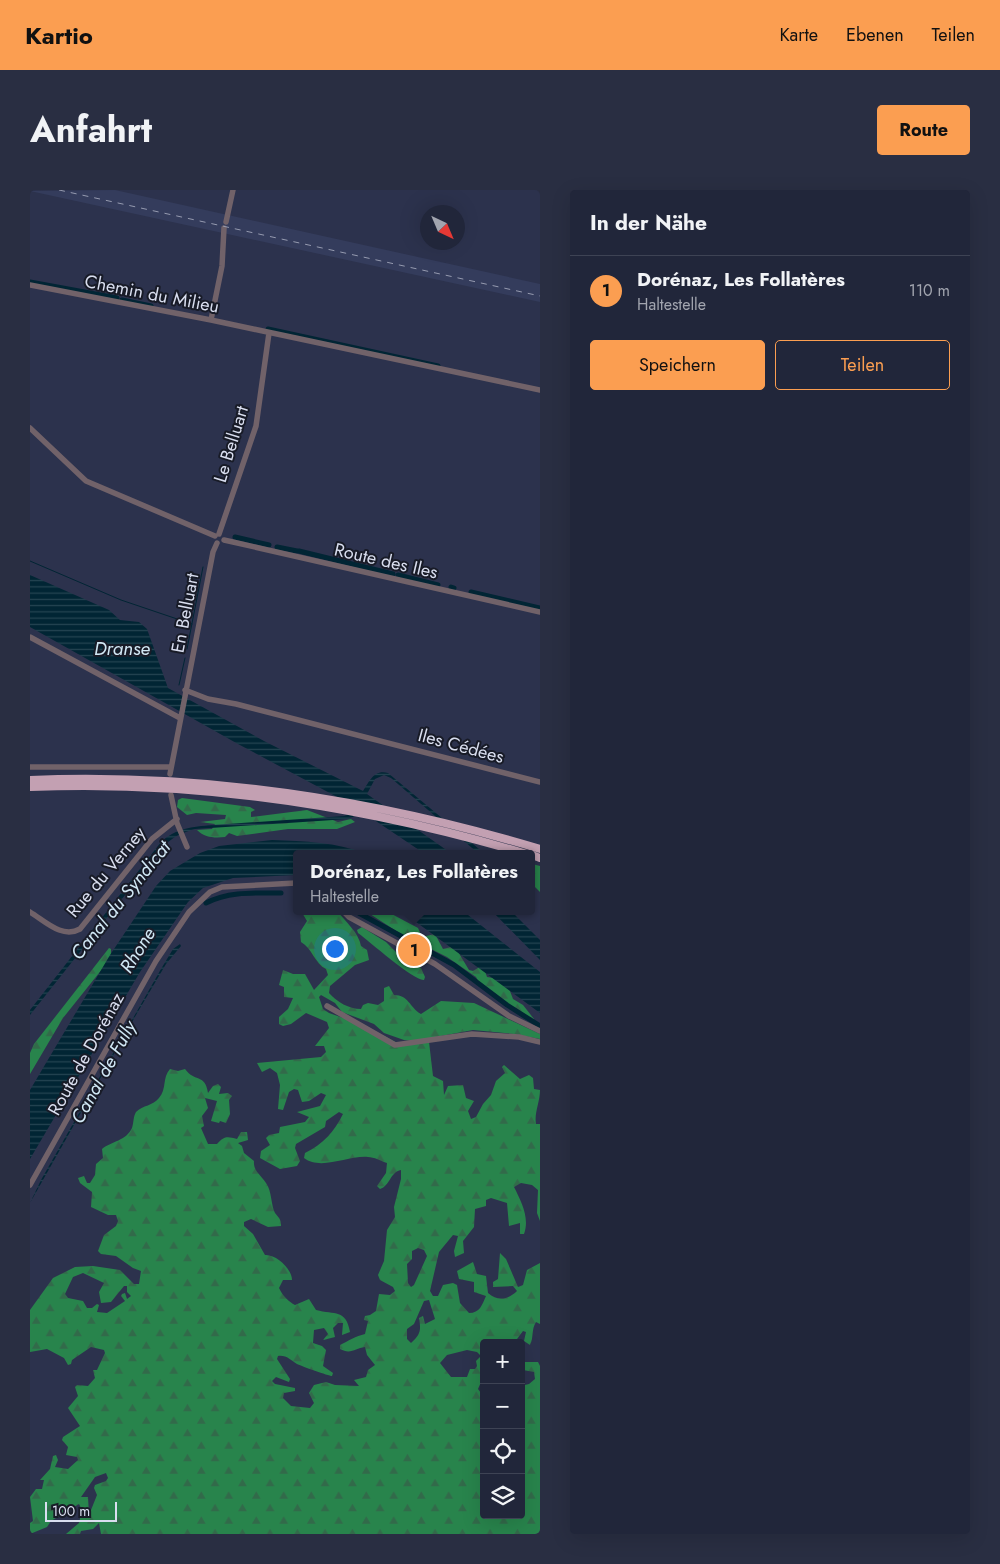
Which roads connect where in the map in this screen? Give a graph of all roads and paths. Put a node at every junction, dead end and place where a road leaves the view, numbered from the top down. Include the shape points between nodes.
1 (233, 190) edge
2 (30, 285) edge
3 (211, 320) junction
4 (269, 333) junction
5 (540, 390) edge
6 (30, 428) edge
7 (217, 535) junction
8 (224, 540) junction
9 (217, 543) junction
10 (540, 612) edge
11 (30, 637) edge
12 (185, 692) junction
13 (180, 716) junction
14 (30, 767) edge
15 (30, 780) edge
16 (540, 782) edge
17 (30, 787) edge
18 (171, 795) dead end
19 (177, 822) junction
20 (431, 823) junction
21 (187, 847) dead end
22 (540, 848) edge
23 (515, 850) edge
24 (293, 883) edge
25 (30, 912) edge
26 (347, 915) edge
27 (326, 1006) dead end
28 (540, 1031) edge
29 (540, 1042) edge
30 (30, 1185) edge

1 - 3 street
2 - 3 street, Chemin du Milieu
3 - 4 street, Chemin du Milieu
4 - 5 street, Chemin du Milieu
4 - 7 street, Le Belluart via 256,426
6 - 7 street via 86,481
7 - 8 street via 223,535
7 - 9 street via 214,540
8 - 9 street
8 - 10 street, Route des Iles
9 - 12 street, En Belluart
11 - 13 street
12 - 13 street, En Belluart
12 - 16 street, Iles Cédées
13 - 14 street via 170,771 107,765
15 - 20 highway via 176,781 246,787 323,797
17 - 20 highway via 186,789 260,796
18 - 19 street
19 - 21 street
19 - 25 street, Rue du Verney via 152,839 80,929 62,931
20 - 22 highway
20 - 23 highway
24 - 30 street, Route de Dorénaz via 222,887 210,892 189,912 146,977
26 - 28 street via 441,968 509,1016
27 - 29 street via 395,1045 472,1034 519,1037

